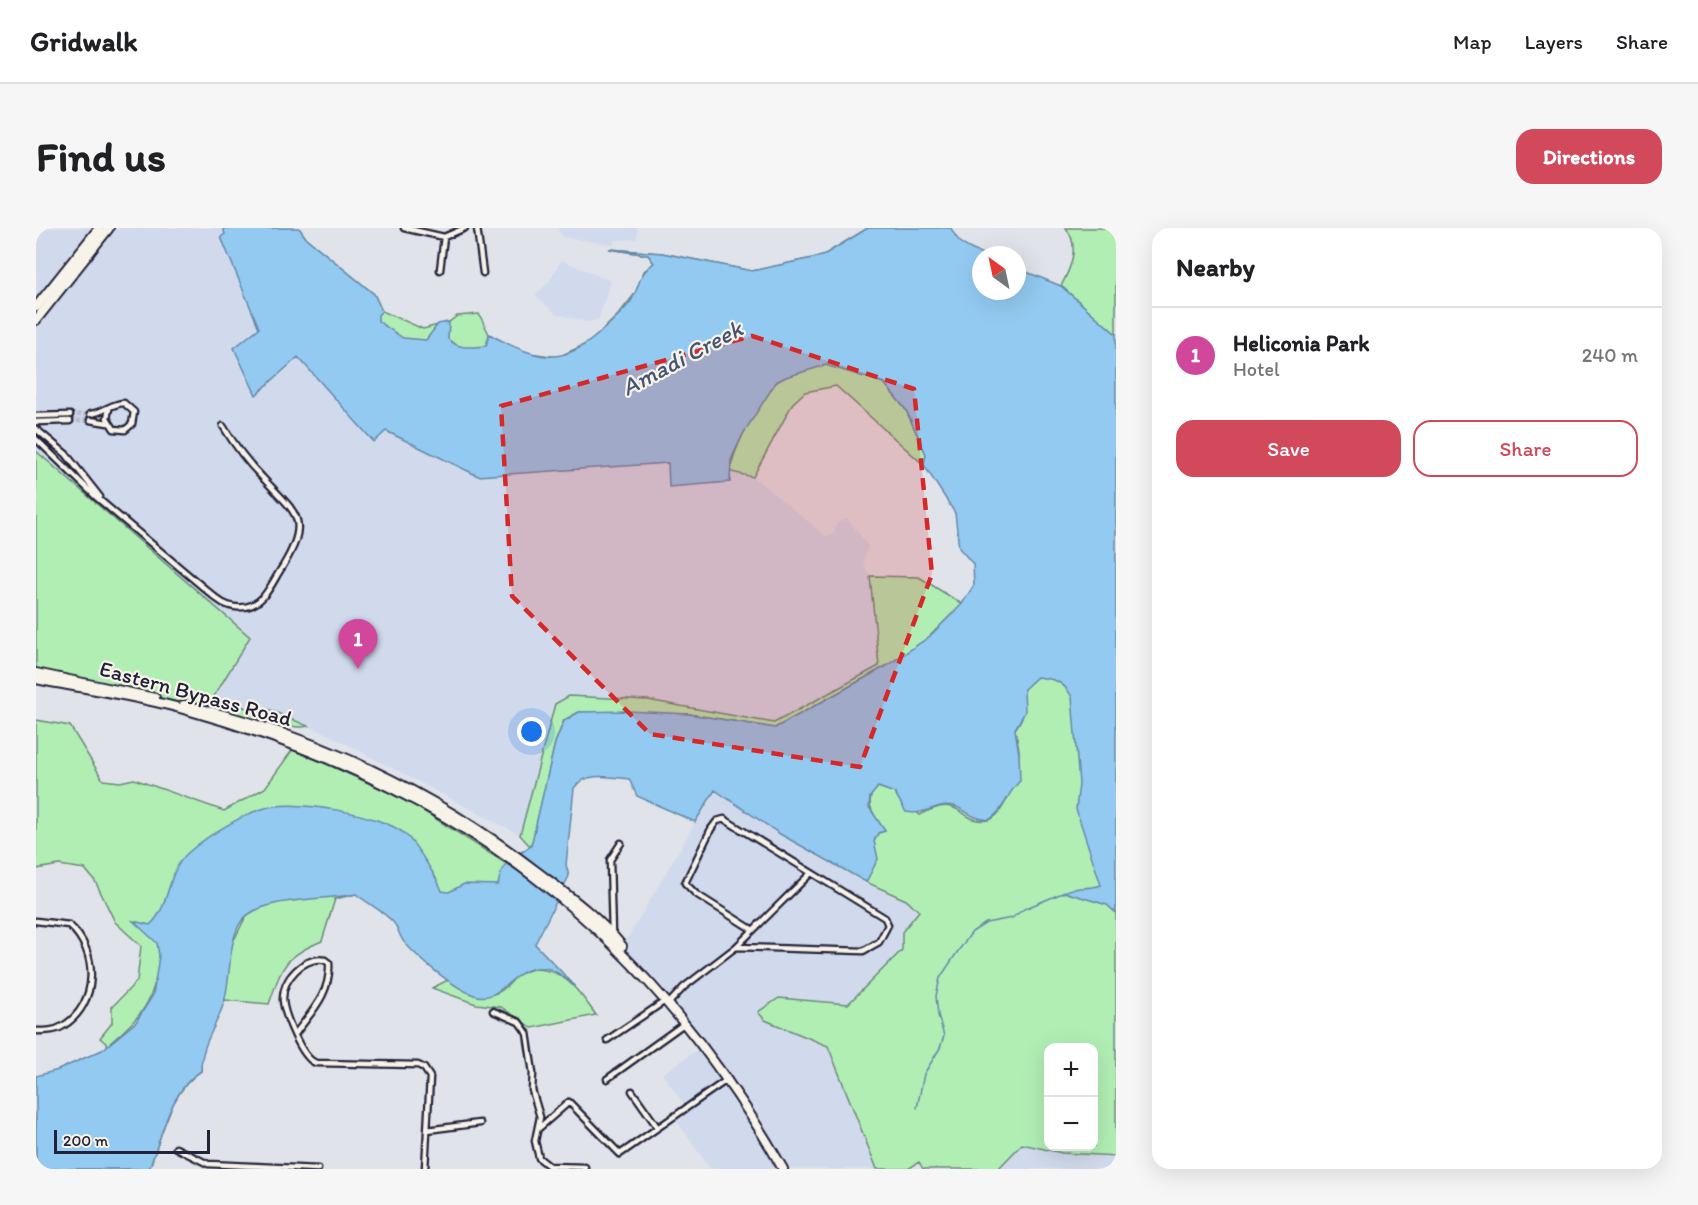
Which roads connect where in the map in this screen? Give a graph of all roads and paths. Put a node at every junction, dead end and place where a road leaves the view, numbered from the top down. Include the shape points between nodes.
1 (99, 228) edge
2 (108, 228) edge
3 (407, 228) edge
4 (465, 228) edge
5 (477, 228) edge
6 (444, 237) junction
7 (440, 270) dead end
8 (483, 273) dead end
9 (36, 307) edge
10 (36, 320) edge
11 (109, 409) junction
12 (90, 414) tunnel mouth
13 (70, 415) tunnel mouth
14 (36, 416) edge
15 (90, 420) tunnel mouth
16 (70, 421) tunnel mouth
17 (36, 422) edge
18 (108, 423) junction
19 (223, 426) dead end
20 (36, 429) edge
21 (36, 439) edge
22 (104, 501) junction
23 (36, 673) edge
24 (36, 679) edge
25 (490, 840) junction
26 (621, 843) dead end
27 (811, 873) junction
28 (584, 912) junction
29 (36, 921) edge
30 (753, 930) junction
31 (612, 935) junction
32 (736, 947) junction
33 (634, 964) junction
34 (667, 1001) junction
35 (493, 1011) dead end
36 (685, 1023) junction
37 (36, 1031) edge
38 (296, 1034) junction
39 (607, 1040) dead end
40 (607, 1079) dead end
41 (728, 1079) junction
42 (632, 1091) dead end
43 (480, 1123) dead end
44 (539, 1128) junction
45 (658, 1128) junction
46 (427, 1130) junction
47 (176, 1148) dead end
48 (318, 1169) edge
49 (425, 1169) edge
50 (585, 1169) edge
51 (783, 1169) edge

1 - 9 main road
2 - 10 main road
3 - 6 street
4 - 6 street
5 - 8 street
6 - 7 street
11 - 12 street
11 - 18 street
11 - 18 street via 124,403 135,416 125,430
13 - 14 street
15 - 18 street
16 - 17 street
19 - 22 street via 254,468 292,507 298,523 295,546 265,594 254,604 239,608 224,604
20 - 22 street via 73,462
21 - 22 street
23 - 25 main road, Eastern Bypass Road via 227,715 308,742 415,791
24 - 25 main road, Eastern Bypass Road via 184,710 298,746 413,798
25 - 28 main road, Eastern Bypass Road
26 - 31 street via 610,860
27 - 30 street
27 - 30 street via 724,819 717,821 685,883
27 - 32 street via 885,918 886,932 879,942 863,951
28 - 31 main road, Eastern Bypass Road
28 - 33 main road, Eastern Bypass Road
29 - 37 street via 69,925 88,949 92,969 86,995 73,1017 55,1030
30 - 32 street
31 - 33 main road, Eastern Bypass Road
32 - 34 street
33 - 34 main road, Eastern Bypass Road
34 - 36 main road, Eastern Bypass Road
34 - 39 street
35 - 44 street via 519,1022 527,1033
36 - 40 street
36 - 41 main road, Eastern Bypass Road
38 - 38 street via 284,1006 285,987 300,966 325,960 329,963 329,982
38 - 46 street via 303,1054 316,1063 424,1068 430,1077
41 - 45 street
41 - 51 main road, Eastern Bypass Road
42 - 45 street
43 - 46 street
44 - 45 street via 569,1102 620,1154
44 - 50 street via 536,1149 543,1163
46 - 49 street
47 - 48 street via 208,1164

